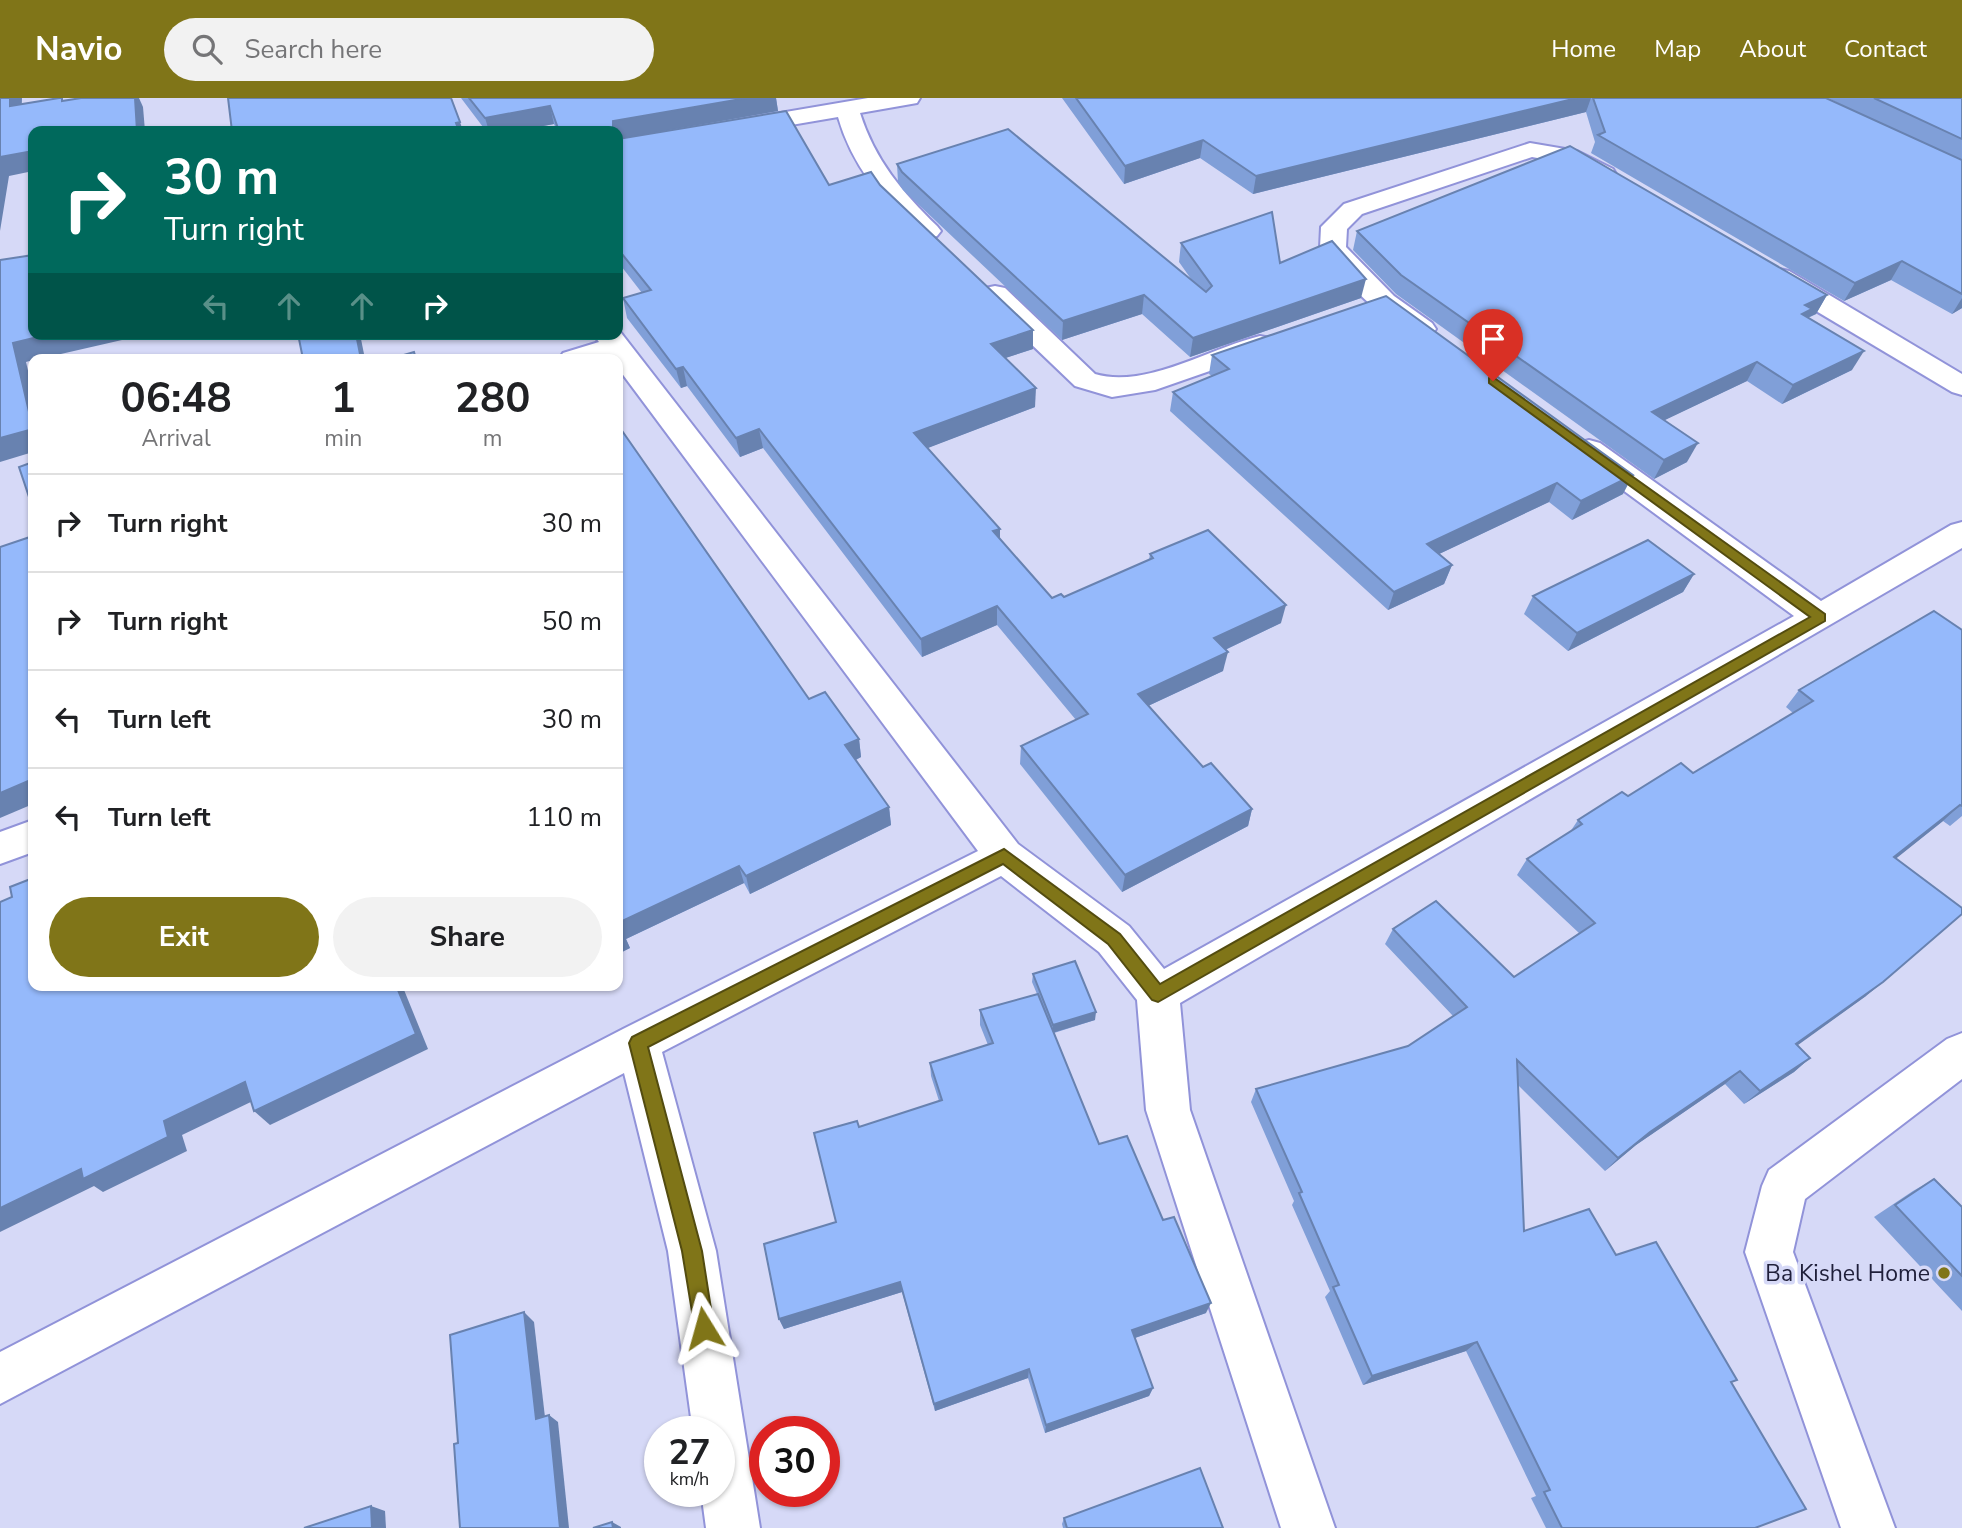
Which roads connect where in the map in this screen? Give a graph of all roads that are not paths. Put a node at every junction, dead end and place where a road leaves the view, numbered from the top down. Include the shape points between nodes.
1 (909, 98) edge
2 (846, 107) junction
3 (712, 132) edge
4 (1627, 187) edge
5 (943, 245) edge
6 (1758, 265) edge
7 (973, 274) edge
8 (1284, 336) edge
9 (612, 340) edge
10 (1440, 342) edge
11 (583, 354) edge
12 (623, 354) edge
13 (623, 354) edge
14 (1962, 386) edge
15 (1563, 431) edge
16 (1962, 533) edge
17 (1820, 617) junction
18 (28, 838) edge
19 (0, 848) edge
20 (1004, 856) junction
21 (1158, 994) junction
22 (638, 1043) junction
23 (1962, 1053) edge
24 (0, 1379) edge
25 (716, 1416) edge
26 (730, 1507) edge
27 (733, 1528) edge
28 (1308, 1528) edge
29 (1868, 1528) edge

1 - 2 street
2 - 3 street
2 - 5 street via 856,142 892,197
4 - 10 street via 1579,159 1554,150 1530,150 1353,209 1334,227 1333,248 1372,306
6 - 14 street
7 - 8 street via 1085,380 1112,388 1145,384
9 - 11 street
9 - 12 street
13 - 20 street
15 - 17 street
16 - 17 street
17 - 21 street
18 - 19 street
20 - 21 street via 1114,939
20 - 22 street
21 - 28 street via 1168,1110
22 - 24 street
22 - 25 street via 692,1251
23 - 29 street via 1786,1186 1769,1252
26 - 27 street

